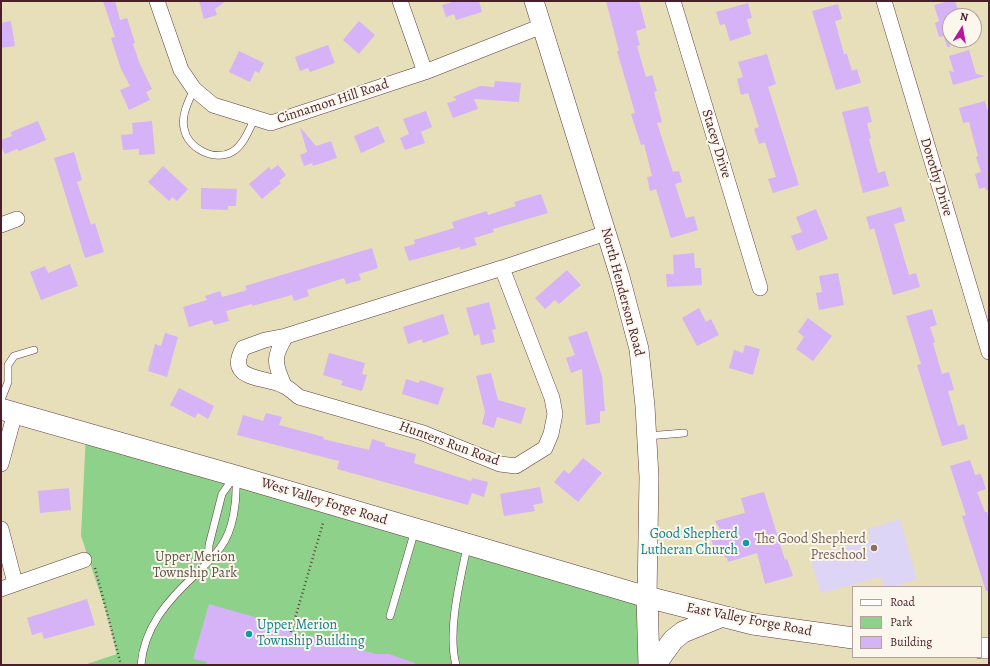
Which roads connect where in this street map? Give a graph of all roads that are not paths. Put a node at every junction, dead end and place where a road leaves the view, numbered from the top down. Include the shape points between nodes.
1 (157, 1) edge
2 (400, 1) edge
3 (534, 1) edge
4 (673, 1) edge
5 (884, 1) edge
6 (542, 26) junction
7 (425, 72) junction
8 (194, 89) junction
9 (255, 118) junction
10 (17, 219) dead end
11 (1, 225) edge
12 (606, 233) junction
13 (502, 268) junction
14 (760, 288) dead end
15 (286, 336) junction
16 (34, 350) dead end
17 (989, 352) edge
18 (284, 386) junction
19 (6, 407) edge
20 (684, 433) dead end
21 (647, 436) junction
22 (1, 464) edge
23 (236, 476) junction
24 (1, 529) edge
25 (416, 529) junction
26 (467, 544) junction
27 (88, 562) road end
28 (208, 562) junction
29 (15, 584) junction
30 (1, 589) edge
31 (647, 597) junction
32 (390, 616) dead end
33 (720, 617) junction
34 (852, 638) edge
35 (141, 665) edge
36 (456, 665) edge
37 (650, 665) edge
38 (655, 665) edge

1 - 8 street, Cinnamon Hill Road via 181,70
2 - 7 street
3 - 6 street, North Henderson Road
4 - 14 street, Stacey Drive
5 - 17 street, Dorothy Drive
6 - 7 street, Cinnamon Hill Road
6 - 12 street, North Henderson Road
7 - 9 street, Cinnamon Hill Road via 271,123
8 - 9 street, Cinnamon Hill Road via 213,105
8 - 9 lane via 186,107 184,128 193,145 206,153 218,155 232,152 245,138
10 - 11 street
12 - 13 street, Hunters Run Road
12 - 21 street, North Henderson Road via 639,349
13 - 15 street, Hunters Run Road
13 - 18 street, Hunters Run Road via 552,398 555,414 545,448 530,459 516,466 500,464 423,433 299,397
15 - 18 street via 277,350 276,368
15 - 18 street, Hunters Run Road via 243,348 237,360 238,366 248,376
16 - 19 lane via 14,356 8,365
19 - 22 street
19 - 23 main road, West Valley Forge Road
20 - 21 lane
21 - 31 street, North Henderson Road
23 - 25 main road, West Valley Forge Road
23 - 28 lane via 222,494 208,545
23 - 28 lane via 237,497 227,538
24 - 29 street
25 - 26 main road, West Valley Forge Road
25 - 32 lane
26 - 31 main road, West Valley Forge Road
26 - 36 lane via 453,633
27 - 29 street
28 - 35 lane via 156,618 144,645
29 - 30 street
31 - 33 main road, East Valley Forge Road
31 - 37 main road, North Henderson Road
33 - 34 main road, East Valley Forge Road via 786,630
33 - 38 main road via 683,632 673,640

